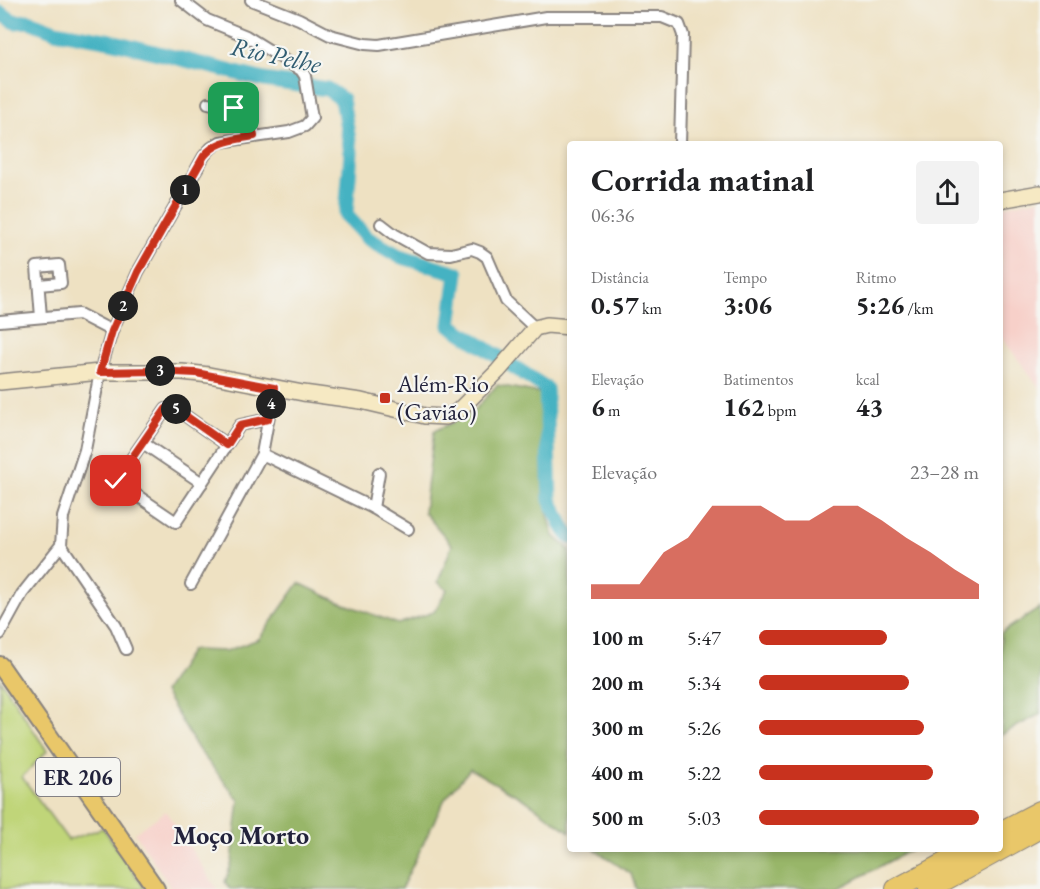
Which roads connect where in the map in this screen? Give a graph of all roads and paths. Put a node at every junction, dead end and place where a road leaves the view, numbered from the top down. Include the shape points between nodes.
1 (181, 0) edge
2 (251, 0) edge
3 (208, 103) dead end
4 (254, 136) junction
5 (680, 141) edge
6 (1040, 193) edge
7 (1003, 199) edge
8 (381, 224) dead end
9 (39, 285) dead end
10 (41, 317) junction
11 (0, 321) edge
12 (567, 327) edge
13 (535, 328) junction
14 (112, 331) junction
15 (100, 372) junction
16 (0, 382) edge
17 (274, 388) junction
18 (268, 419) junction
19 (143, 442) junction
20 (227, 445) junction
21 (262, 454) junction
22 (379, 473) dead end
23 (202, 483) junction
24 (373, 507) junction
25 (408, 529) dead end
26 (61, 545) junction
27 (190, 584) dead end
28 (0, 634) edge
29 (126, 649) dead end
30 (0, 665) edge
31 (1040, 811) edge
32 (1040, 828) edge
33 (1003, 830) edge
34 (1003, 848) edge
35 (964, 852) edge
36 (996, 852) edge
37 (156, 889) edge
38 (896, 889) edge
39 (929, 889) edge

1 - 4 street via 207,20 246,36 305,76 312,118 305,126 289,132
2 - 5 street via 330,35 379,45 546,16 662,17 679,24 682,34
3 - 4 street via 246,114
4 - 14 street via 220,142 204,156 138,272
6 - 7 street
8 - 13 street via 428,253 451,254 472,249 487,257 506,301
9 - 10 street
10 - 11 street
10 - 14 street via 79,314
12 - 13 street
13 - 17 street via 458,412 446,417
14 - 15 street
15 - 16 street
15 - 17 street via 196,373
15 - 26 street via 85,450 63,517
17 - 18 street
18 - 20 street via 240,425
18 - 21 street
19 - 20 street via 166,409 173,407
19 - 23 street
19 - 23 street via 116,481 176,522
20 - 23 street
21 - 24 street
21 - 27 street
22 - 24 street
24 - 25 street
26 - 28 street via 22,594
26 - 29 street via 116,626
30 - 37 main road, ER 206
31 - 33 highway
32 - 34 highway
35 - 38 highway
36 - 39 highway

